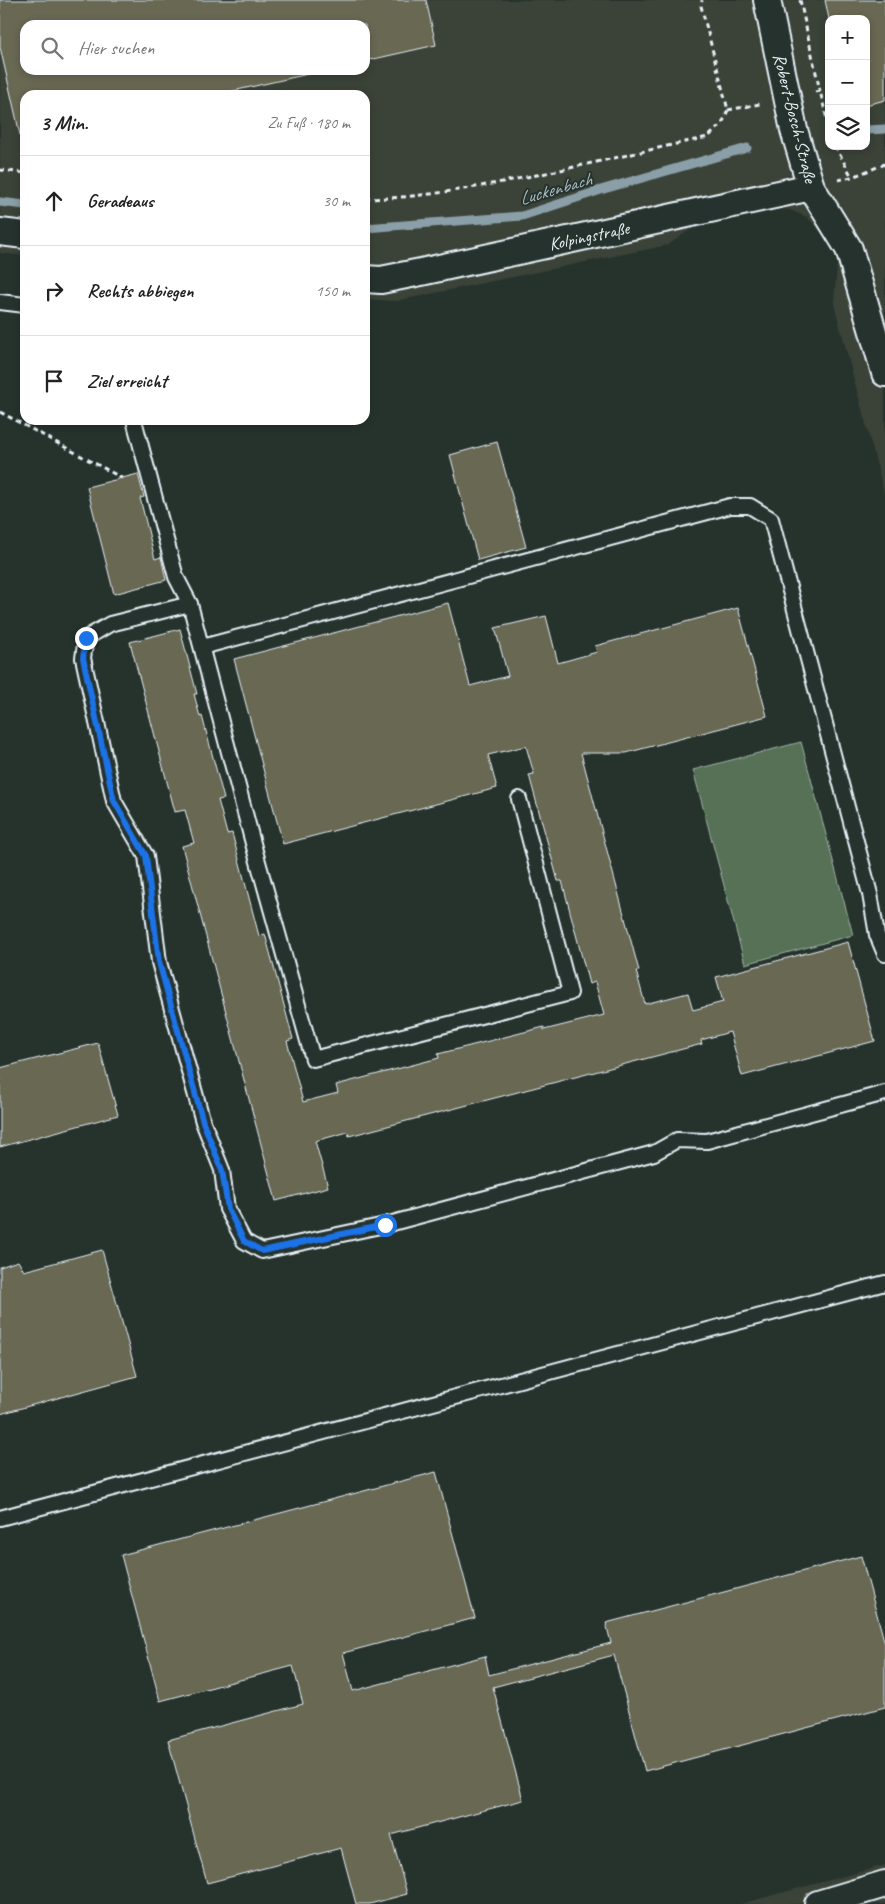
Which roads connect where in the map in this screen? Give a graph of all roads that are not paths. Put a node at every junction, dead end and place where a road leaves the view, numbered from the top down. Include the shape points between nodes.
1 (767, 0) edge
2 (811, 187) junction
3 (0, 232) edge
4 (20, 234) edge
5 (370, 279) edge
6 (0, 302) edge
7 (20, 304) edge
8 (885, 373) edge
9 (135, 425) edge
10 (190, 604) junction
11 (202, 646) junction
12 (519, 799) dead end
13 (885, 954) edge
14 (885, 1093) edge
15 (885, 1283) edge
16 (0, 1518) edge
17 (885, 1884) edge
18 (818, 1904) edge

1 - 2 street, Robert-Bosch-Straße via 794,130
2 - 5 street, Kolpingstraße via 422,272
2 - 8 street, Robert-Bosch-Straße via 849,249
3 - 4 street
6 - 7 lane
9 - 10 lane via 176,577
10 - 11 lane
10 - 14 lane via 110,624 86,638 83,658 114,801 146,856 159,962 203,1122 222,1170 228,1209 244,1241 262,1251 385,1225 654,1153 678,1140 707,1141
11 - 12 lane via 313,1059 570,994
11 - 13 lane via 730,506 750,506 771,519 870,894 877,935
15 - 16 lane
17 - 18 street

